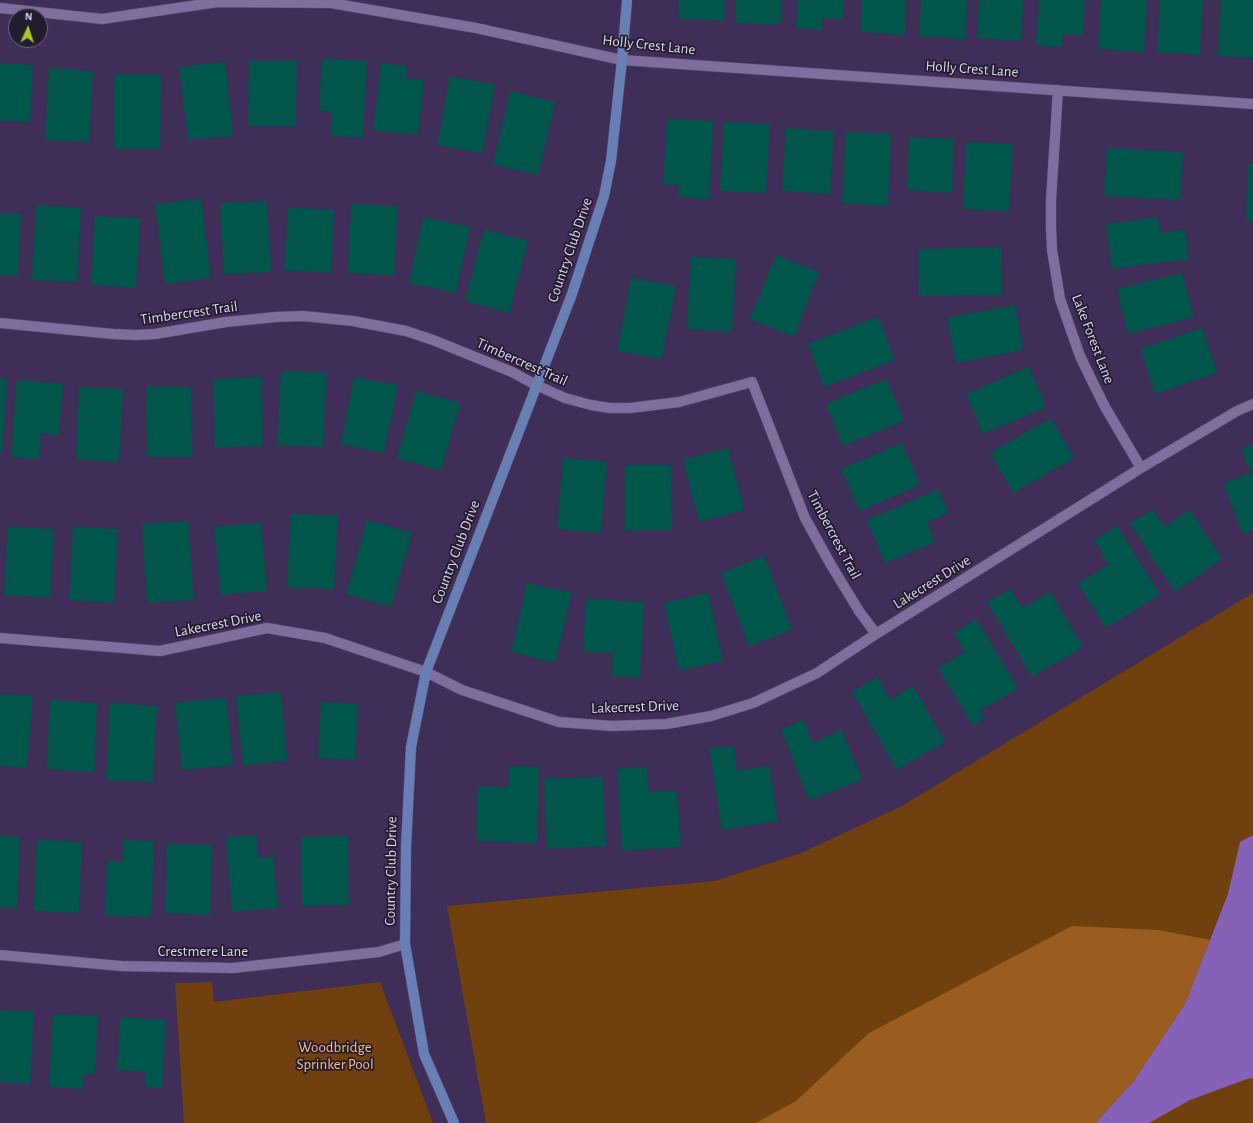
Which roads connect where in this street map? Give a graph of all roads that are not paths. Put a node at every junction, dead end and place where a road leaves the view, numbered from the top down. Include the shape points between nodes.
1 (626, 0) edge
2 (0, 8) edge
3 (622, 60) junction
4 (1058, 90) junction
5 (1253, 104) edge
6 (0, 323) edge
7 (536, 385) junction
8 (1253, 404) edge
9 (1140, 468) junction
10 (876, 634) junction
11 (0, 638) edge
12 (426, 672) junction
13 (405, 944) junction
14 (0, 955) edge
15 (454, 1123) edge

1 - 3 street, Country Club Drive
2 - 3 street, Holly Crest Lane via 102,19 218,2 331,3 476,28
3 - 4 street, Holly Crest Lane
3 - 7 street, Country Club Drive via 611,161 604,196 572,294
4 - 5 street, Holly Crest Lane
4 - 9 street, Lake Forest Lane via 1051,226 1060,298 1073,338 1092,381
6 - 7 street, Timbercrest Trail via 136,335 226,322 303,316 327,317 406,331 512,372
7 - 10 street, Timbercrest Trail via 565,398 591,405 630,408 679,402 752,382 811,530 859,611
7 - 12 street, Country Club Drive
8 - 9 street, Lakecrest Drive
9 - 10 street, Lakecrest Drive
10 - 12 street, Lakecrest Drive via 817,673 753,703 711,716 666,724 612,726 559,722 462,690
11 - 12 street, Lakecrest Drive via 160,651 267,628 325,638
12 - 13 street, Country Club Drive via 411,747
13 - 14 street, Crestmere Lane via 379,952 233,968 121,966
13 - 15 street, Country Club Drive via 424,1054

